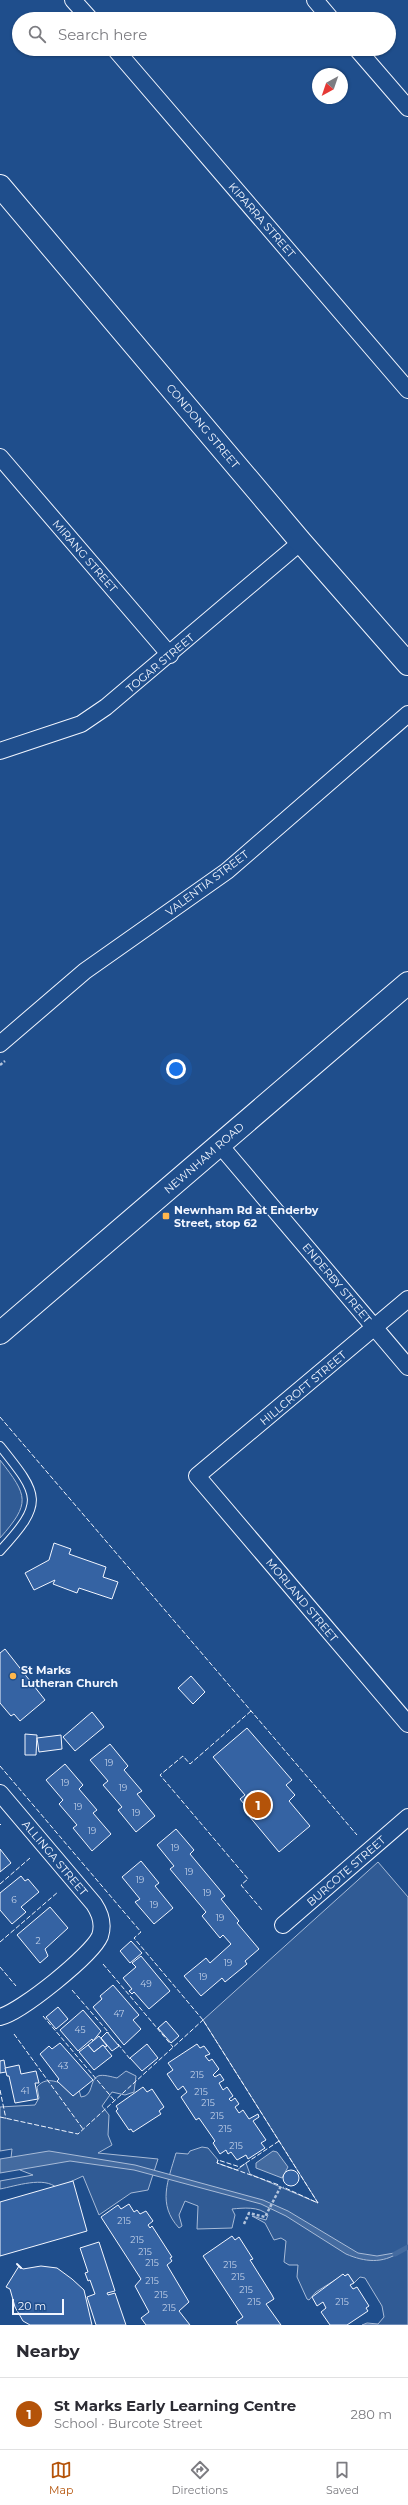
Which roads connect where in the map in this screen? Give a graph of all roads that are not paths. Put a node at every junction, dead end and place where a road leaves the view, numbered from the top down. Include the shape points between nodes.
1 (73, 0) edge
2 (315, 0) edge
3 (84, 12) edge
4 (325, 12) edge
5 (121, 56) edge
6 (363, 56) edge
7 (408, 108) edge
8 (0, 186) edge
9 (408, 390) edge
10 (0, 457) edge
11 (301, 542) junction
12 (170, 655) junction
13 (408, 664) edge
14 (408, 714) edge
15 (0, 751) edge
16 (408, 983) edge
17 (0, 1044) edge
18 (219, 1144) junction
19 (408, 1299) edge
20 (375, 1328) junction
21 (0, 1333) edge
22 (408, 1367) edge
23 (0, 1446) edge
24 (197, 1476) joint
25 (0, 1551) edge
26 (408, 1724) edge
27 (0, 1793) edge
28 (408, 1817) edge
29 (283, 1925) dead end
30 (0, 2017) edge

1 - 3 street
2 - 4 street
5 - 9 street, KIPARRA STREET
6 - 7 street
8 - 11 street, CONDONG STREET
10 - 12 street, MIRANG STREET
11 - 12 street, TOGAR STREET
11 - 13 street, CONDONG STREET
12 - 15 street, TOGAR STREET via 81,724
14 - 17 street, VALENTIA STREET via 227,871 85,971
16 - 18 street, NEWNHAM ROAD
18 - 20 street, ENDERBY STREET
18 - 21 street, NEWNHAM ROAD
19 - 20 street, HILLCROFT STREET
20 - 22 street, ENDERBY STREET
20 - 24 street, HILLCROFT STREET
23 - 25 lane via 24,1476 32,1500 27,1520
24 - 26 street, MORLAND STREET
27 - 30 street, ALLINGA STREET via 94,1904 101,1918 102,1927 92,1948 41,1993
28 - 29 street, BURCOTE STREET

